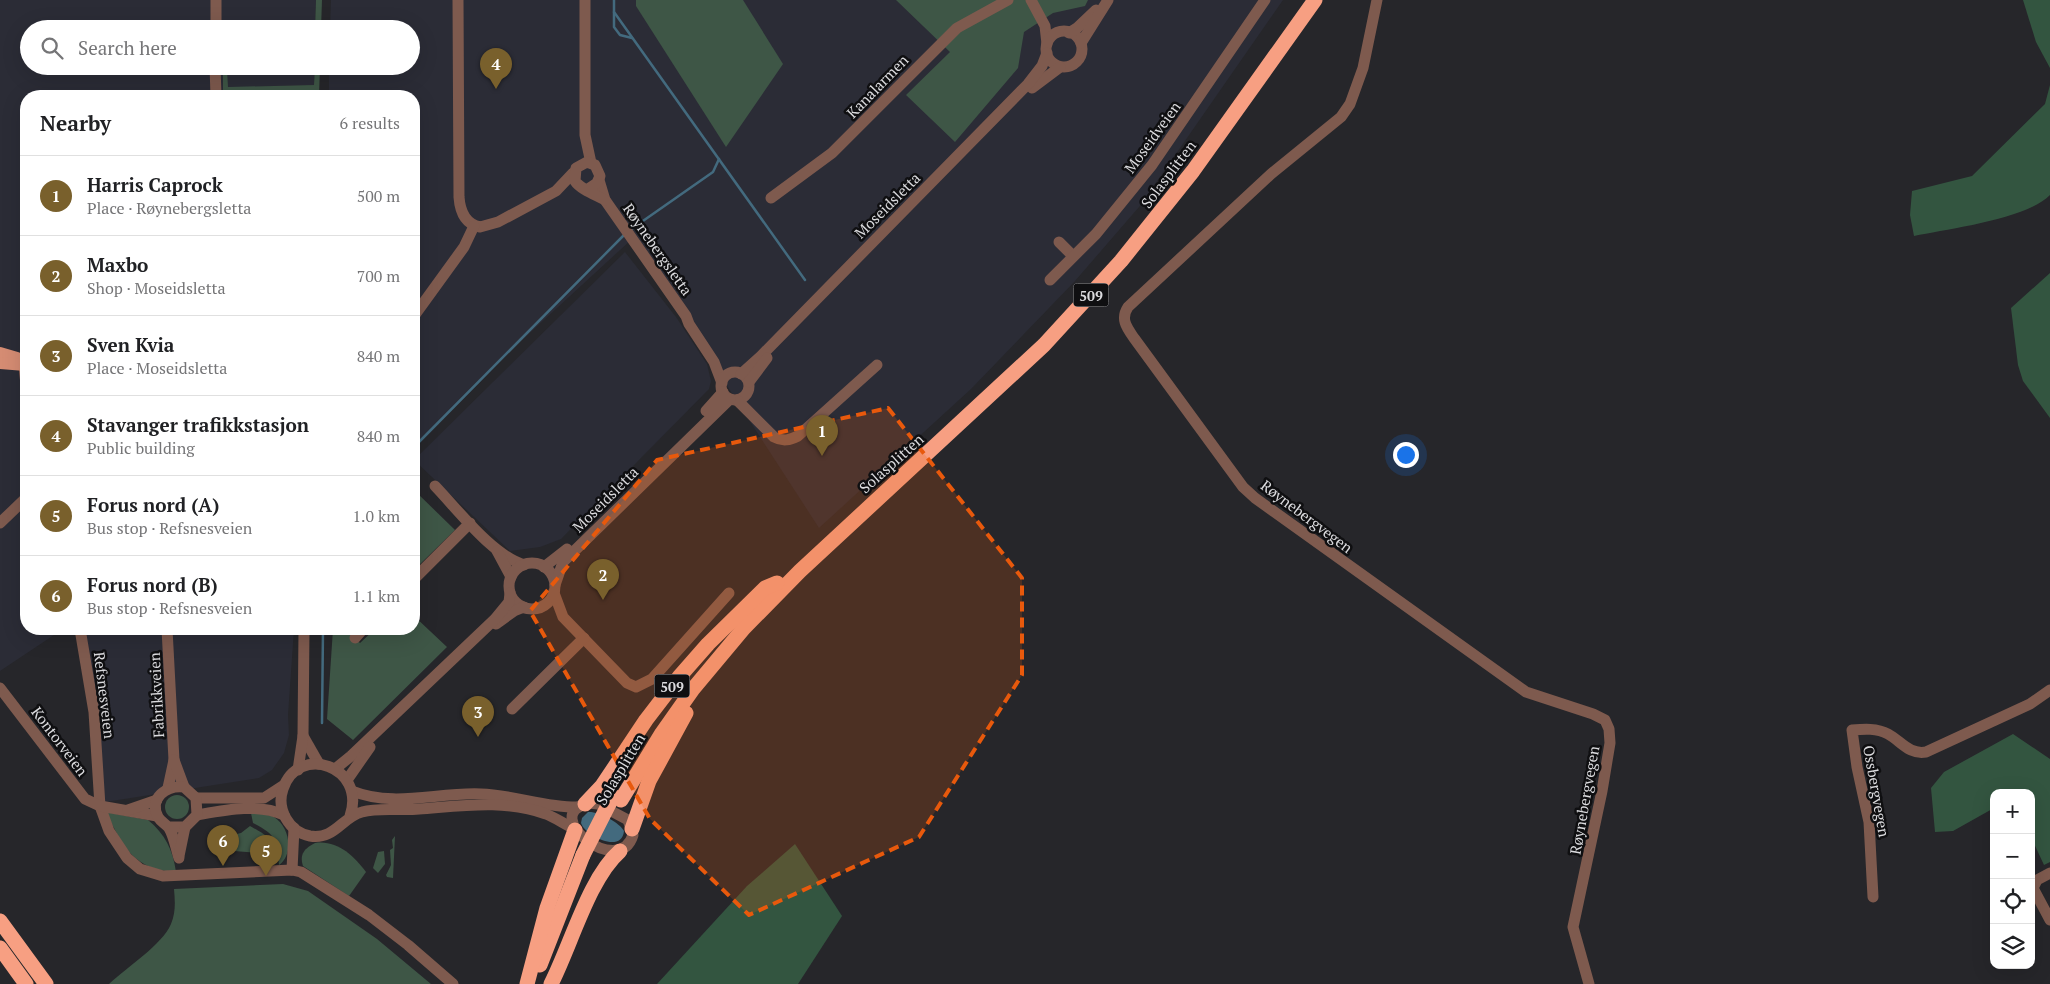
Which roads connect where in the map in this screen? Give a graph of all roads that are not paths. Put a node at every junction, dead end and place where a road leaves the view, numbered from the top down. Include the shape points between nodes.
1 (216, 0) edge
2 (458, 0) edge
3 (585, 0) edge
4 (1008, 0) edge
5 (1031, 0) edge
6 (1102, 0) edge
7 (1108, 0) edge
8 (1265, 0) edge
9 (1304, 0) edge
10 (1315, 0) edge
11 (1377, 0) edge
12 (1041, 19) junction
13 (216, 20) edge
14 (1065, 32) junction
15 (1081, 43) junction
16 (1047, 48) junction
17 (1060, 67) junction
18 (215, 75) edge
19 (216, 90) edge
20 (585, 135) junction
21 (591, 163) junction
22 (574, 171) junction
23 (599, 180) junction
24 (584, 188) junction
25 (556, 191) junction
26 (772, 198) dead end
27 (605, 200) junction
28 (474, 226) junction
29 (1059, 242) dead end
30 (1073, 256) junction
31 (1050, 280) dead end
32 (420, 308) edge
33 (686, 316) junction
34 (0, 354) edge
35 (20, 360) edge
36 (0, 364) edge
37 (20, 364) edge
38 (876, 365) dead end
39 (743, 380) junction
40 (728, 393) junction
41 (766, 430) junction
42 (435, 486) dead end
43 (20, 502) edge
44 (0, 523) edge
45 (470, 523) junction
46 (496, 549) junction
47 (524, 565) junction
48 (544, 567) junction
49 (420, 573) edge
50 (511, 577) junction
51 (777, 583) junction
52 (555, 589) junction
53 (510, 593) junction
54 (729, 593) dead end
55 (524, 607) junction
56 (541, 608) junction
57 (563, 617) junction
58 (744, 628) junction
59 (81, 635) edge
60 (168, 635) edge
61 (304, 635) edge
62 (357, 635) edge
63 (354, 638) dead end
64 (584, 638) junction
65 (0, 688) edge
66 (2050, 690) edge
67 (512, 709) dead end
68 (303, 736) junction
69 (174, 760) junction
70 (616, 763) junction
71 (319, 764) junction
72 (335, 769) junction
73 (298, 770) junction
74 (285, 784) junction
75 (349, 786) junction
76 (184, 787) junction
77 (168, 788) junction
78 (196, 798) junction
79 (617, 798) junction
80 (156, 800) junction
81 (544, 803) junction
82 (582, 805) junction
83 (100, 806) junction
84 (128, 810) junction
85 (197, 815) junction
86 (284, 815) junction
87 (157, 816) junction
88 (350, 816) junction
89 (169, 827) junction
90 (185, 827) junction
91 (294, 828) junction
92 (574, 829) junction
93 (632, 829) junction
94 (309, 836) junction
95 (620, 851) junction
96 (588, 856) junction
97 (294, 858) junction
98 (292, 870) junction
99 (2050, 873) edge
100 (1873, 897) dead end
101 (2050, 920) edge
102 (0, 921) edge
103 (0, 948) edge
104 (26, 984) edge
105 (46, 984) edge
106 (453, 984) edge
107 (526, 984) edge
108 (532, 984) edge
109 (542, 984) edge
110 (551, 984) edge
111 (1589, 984) edge

1 - 13 street
2 - 28 street via 459,197 463,214
3 - 20 street
4 - 26 street, Kanalarmen via 957,28 832,153
5 - 12 street
6 - 14 street via 1077,28
7 - 15 street
8 - 30 street, Moseidveien via 1152,165 1096,234
9 - 51 highway, Solasplitten / 509 via 1185,167 1109,263 1004,371
10 - 58 highway, Solasplitten / 509 via 1162,211 1078,310 806,565
11 - 111 street, Røynebergvegen via 1363,68 1346,111 1271,174 1128,307 1125,322 1243,487 1256,498 1526,692 1605,720 1610,743 1573,927
12 - 14 street via 1046,25
12 - 16 street
14 - 15 street via 1075,34
14 - 16 street via 1052,36
15 - 17 street via 1078,61 1070,67
16 - 17 street via 1051,62
16 - 39 street, Moseidsletta via 1042,66 1028,84 761,356
17 - 39 street, Moseidsletta via 1032,88
18 - 19 street
20 - 21 street
20 - 22 street
21 - 22 street via 583,163
21 - 23 street via 598,168
22 - 24 street via 575,182
22 - 25 street
23 - 24 street via 595,186
23 - 27 street, Røynebergsletta
24 - 25 street
24 - 27 street, Røynebergsletta
25 - 28 street via 498,222
27 - 33 street, Røynebergsletta
28 - 32 street via 464,247
29 - 30 street
30 - 31 street, Moseidveien
33 - 39 street, Røynebergsletta via 719,358
33 - 40 street, Røynebergsletta
34 - 35 main road
36 - 37 main road
38 - 41 street, Røynebergsletta via 798,436 779,440
39 - 40 street via 744,397
39 - 40 street via 727,376
39 - 41 street, Røynebergsletta
40 - 41 street, Røynebergsletta
40 - 48 street, Moseidsletta via 560,556
40 - 52 street, Moseidsletta via 567,558 559,570
42 - 45 street
43 - 44 street
45 - 46 street
45 - 49 street
46 - 47 street
46 - 50 street
47 - 48 street
47 - 50 street
48 - 52 street via 550,571
50 - 53 street
51 - 70 highway, 509 via 765,588 708,644 663,698
51 - 79 highway, Solasplitten / 509 via 730,630 686,683 656,727
52 - 56 street
52 - 57 street
53 - 55 street
53 - 72 street via 509,602 495,618
54 - 64 street via 645,684 627,683
55 - 56 street
55 - 75 street via 499,622 398,718 359,760
56 - 57 street
57 - 64 street
58 - 79 highway, Solasplitten / 509 via 693,689
58 - 93 highway, 509 via 698,693 661,758 644,793
59 - 83 street, Refsnesveien via 94,712
60 - 69 street, Fabrikkveien
61 - 68 street
62 - 63 street
64 - 67 street
65 - 83 street, Kontorveien via 76,790
66 - 100 street, Ossbergvegen via 2030,704 1934,750 1919,753 1881,731 1852,730 1869,822
68 - 71 street
68 - 73 street
69 - 76 street, Fabrikkveien
69 - 77 street, Fabrikkveien
70 - 81 street via 582,798 564,803
70 - 82 highway, 509 via 602,786
71 - 72 street
71 - 73 street
72 - 75 street
73 - 74 street
74 - 78 street via 264,798
74 - 86 street via 281,796
75 - 81 street via 381,800 479,794 520,797
75 - 88 street via 353,804
76 - 77 street
76 - 78 street
77 - 80 street
78 - 85 street
79 - 96 highway, Solasplitten / 509, bridge
80 - 84 street
80 - 87 street
81 - 82 street via 557,807
82 - 92 street via 572,818
82 - 93 street via 598,804 624,817
83 - 84 street
83 - 98 street, Refsnesveien via 120,850 134,865 148,872 172,876
84 - 87 street
85 - 86 street via 264,808
85 - 90 street
86 - 91 street
87 - 89 street
88 - 92 street via 380,810 499,805 545,814
88 - 94 street via 335,832
89 - 90 street
89 - 90 street via 179,858
91 - 94 street
91 - 97 street
92 - 95 street via 606,849
92 - 107 highway via 544,917
93 - 95 street via 631,842
94 - 97 street
95 - 110 highway via 597,882
96 - 108 highway, Solasplitten / 509
96 - 109 highway, Solasplitten / 509
97 - 98 street
98 - 106 street via 315,879 369,915
99 - 101 street via 2034,884 2034,893
102 - 105 highway
103 - 104 highway

